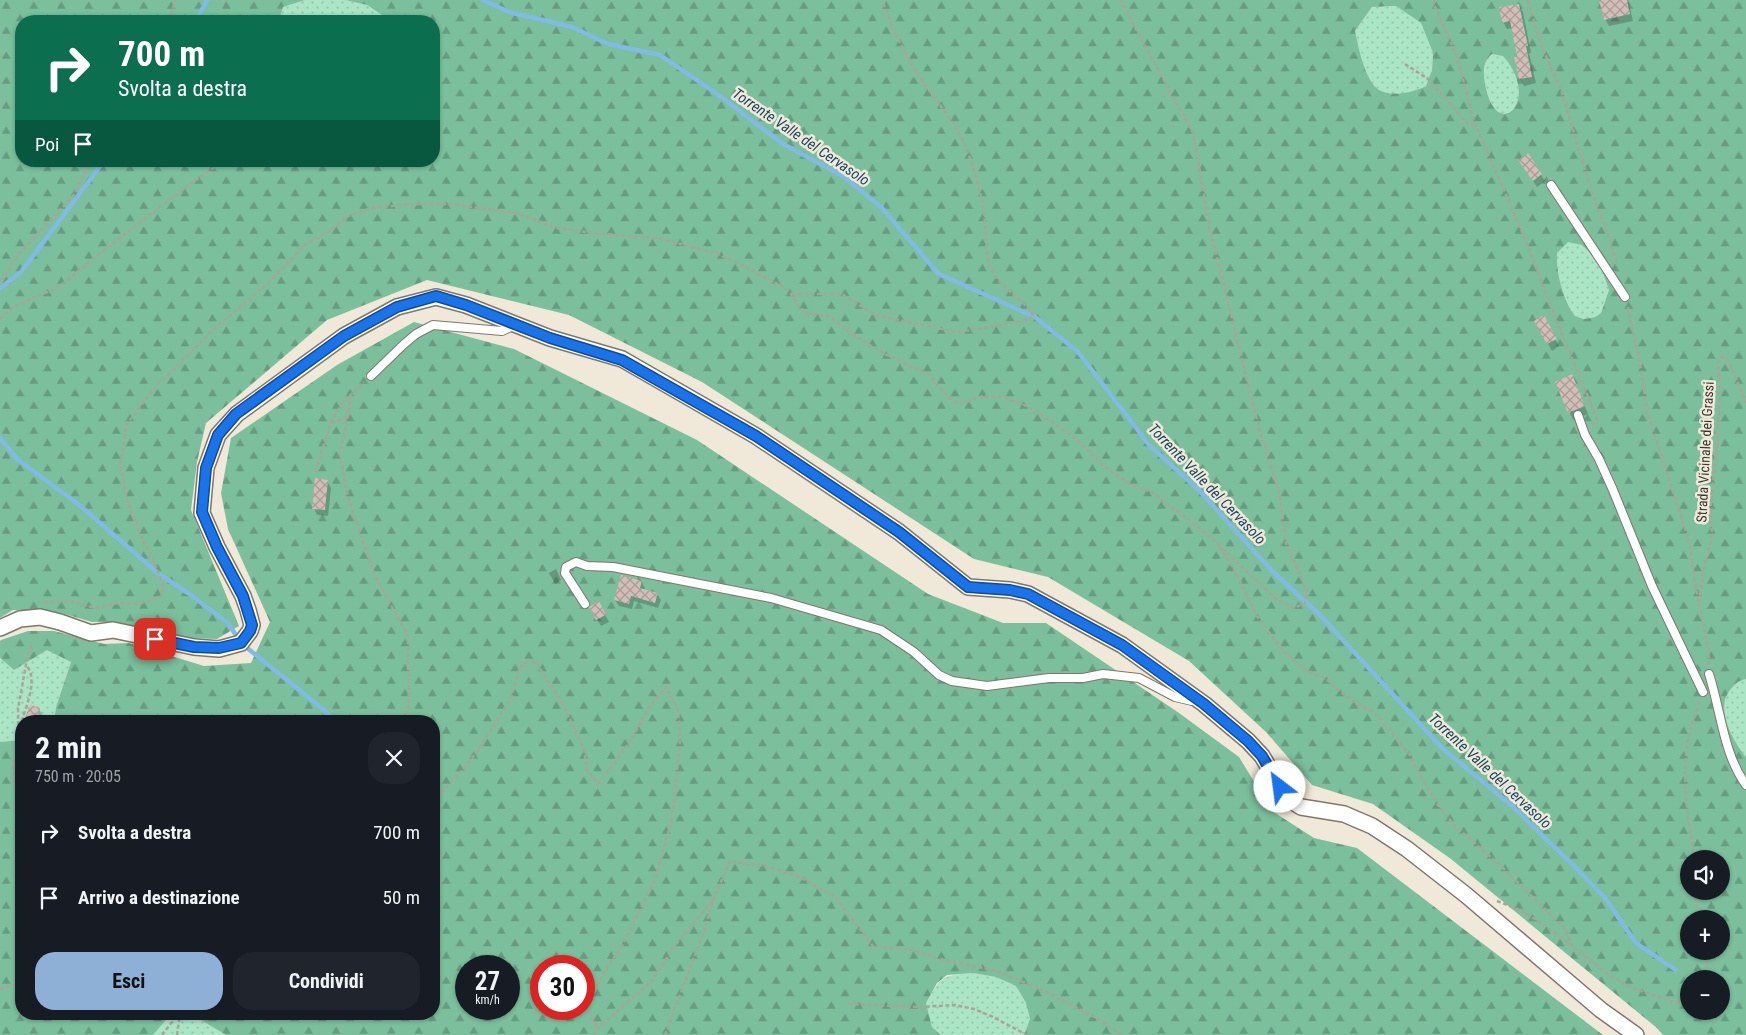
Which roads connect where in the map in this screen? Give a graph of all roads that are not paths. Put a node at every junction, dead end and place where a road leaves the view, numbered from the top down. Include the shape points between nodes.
1 (1550, 185) dead end
2 (1625, 297) road end
3 (517, 325) junction
4 (371, 376) road end
5 (1578, 415) dead end
6 (585, 604) dead end
7 (0, 628) edge
8 (1709, 674) road end
9 (1703, 692) road end
10 (1204, 704) junction
11 (1746, 785) edge
12 (1636, 1035) edge

1 - 2 lane
3 - 4 lane via 502,332 433,326 409,339
3 - 7 street via 436,296 397,307 344,336 236,414 218,435 206,468 202,512 248,610 252,625 241,643 219,648 194,647 112,630 91,632 40,617 20,619
3 - 10 street via 622,360 756,436 899,532 968,587 1028,594 1122,645
5 - 9 lane via 1652,586
6 - 10 lane via 565,574 566,567 576,562 771,598 880,630 914,652 939,675 952,681 987,686 1103,674 1139,678 1175,697
8 - 11 lane via 1726,744
10 - 12 street via 1262,756 1287,798 1301,808 1344,814 1372,826 1407,849 1601,1010

